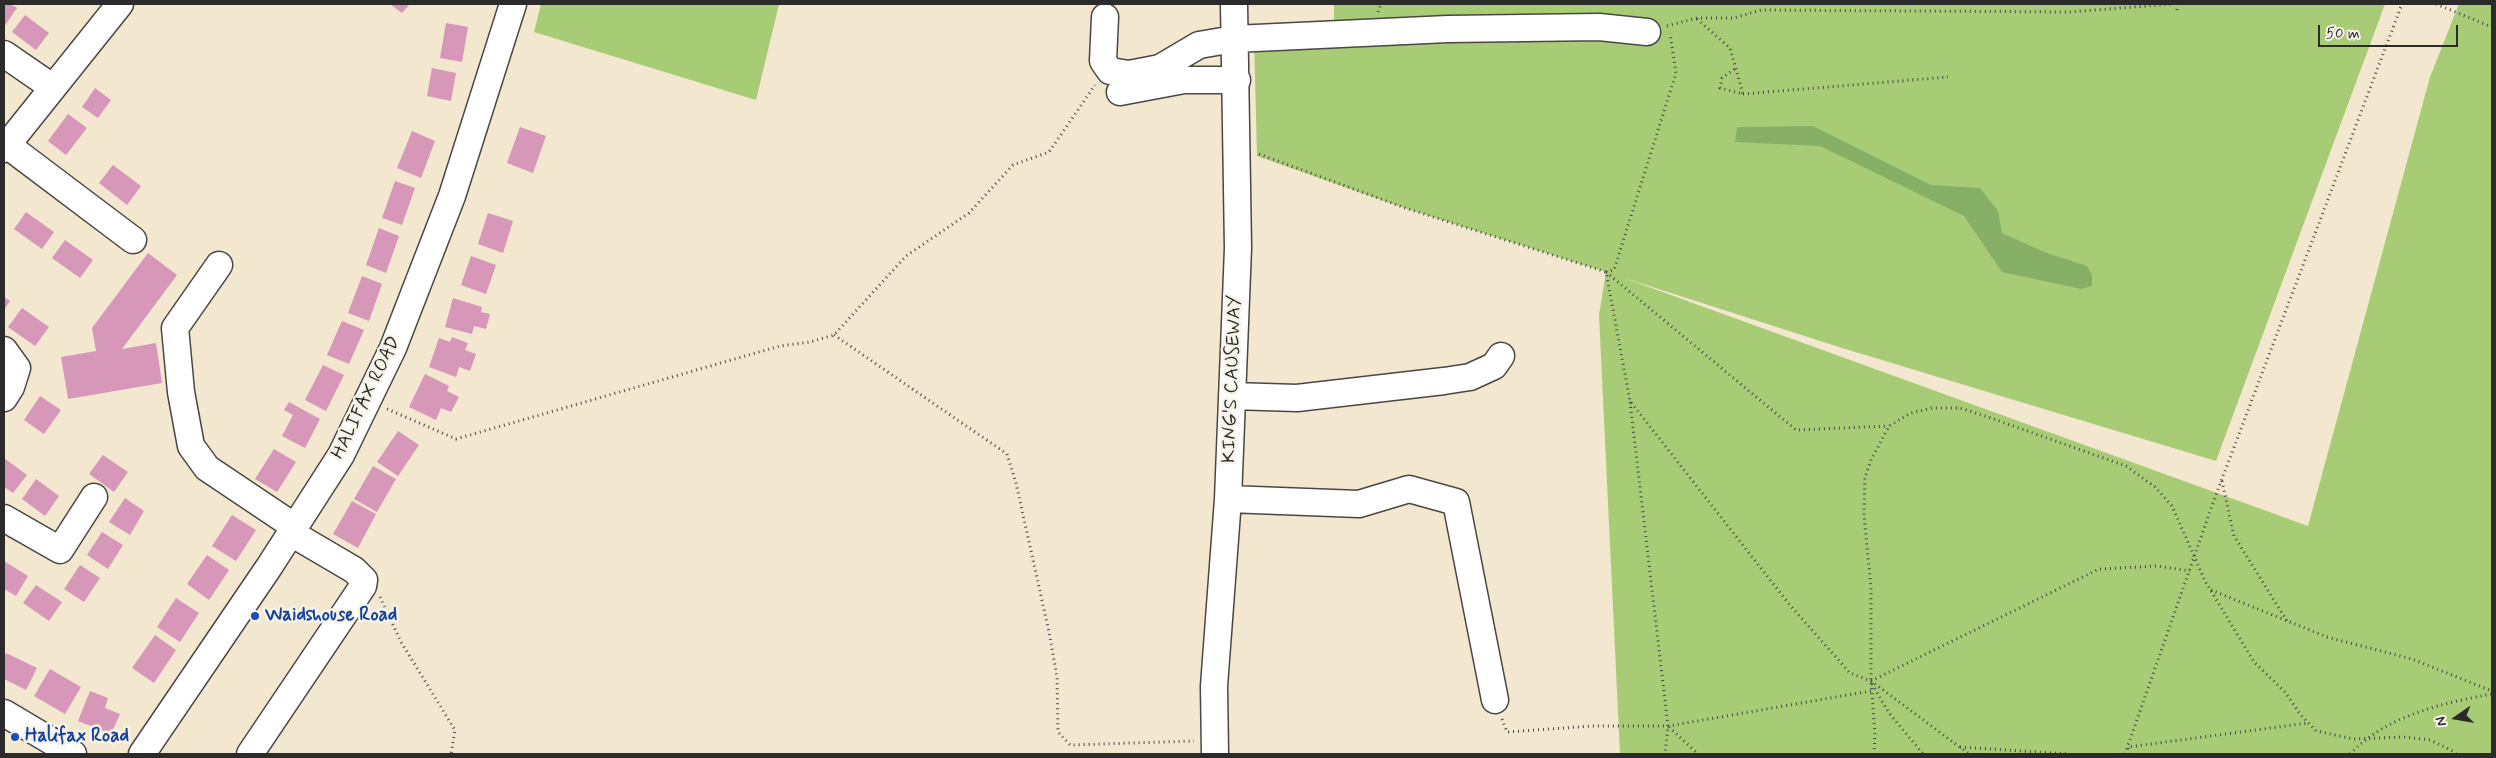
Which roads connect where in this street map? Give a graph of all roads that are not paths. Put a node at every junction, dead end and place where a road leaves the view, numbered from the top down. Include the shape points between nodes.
1 (120, 4) edge
2 (1234, 4) edge
3 (505, 7) edge
4 (1105, 17) dead end
5 (1658, 29) road end
6 (1234, 39) junction
7 (4, 54) edge
8 (1236, 80) junction
9 (52, 87) junction
10 (1120, 92) dead end
11 (5, 147) edge
12 (134, 240) dead end
13 (218, 265) dead end
14 (1501, 356) dead end
15 (10, 359) edge
16 (1232, 396) junction
17 (4, 398) edge
18 (94, 497) dead end
19 (1228, 499) junction
20 (4, 518) edge
21 (293, 530) junction
22 (1495, 700) road end
23 (4, 712) edge
24 (1215, 747) edge
25 (73, 754) edge
26 (142, 754) edge
27 (250, 754) edge

1 - 9 street
2 - 6 street, KING'S CAUSEWAY
3 - 21 street, HALIFAX ROAD via 452,196 393,348 341,455
4 - 6 street via 1103,61 1110,70 1129,74 1160,68 1199,45
5 - 6 street via 1448,29
6 - 8 street, KING'S CAUSEWAY
7 - 9 street
8 - 10 street via 1184,80
8 - 16 street, KING'S CAUSEWAY via 1238,248
9 - 11 street
11 - 12 street
13 - 21 street via 175,328 181,392 191,446 207,468
14 - 16 street via 1494,366 1470,377 1297,398
15 - 17 street via 11,387
16 - 19 street, KING'S CAUSEWAY
18 - 20 street via 60,550
19 - 22 street via 1359,504 1409,489 1456,502
19 - 24 street, KING'S CAUSEWAY via 1214,686
21 - 26 street, HALIFAX ROAD
21 - 27 street via 354,570 364,580 363,586
23 - 25 street

